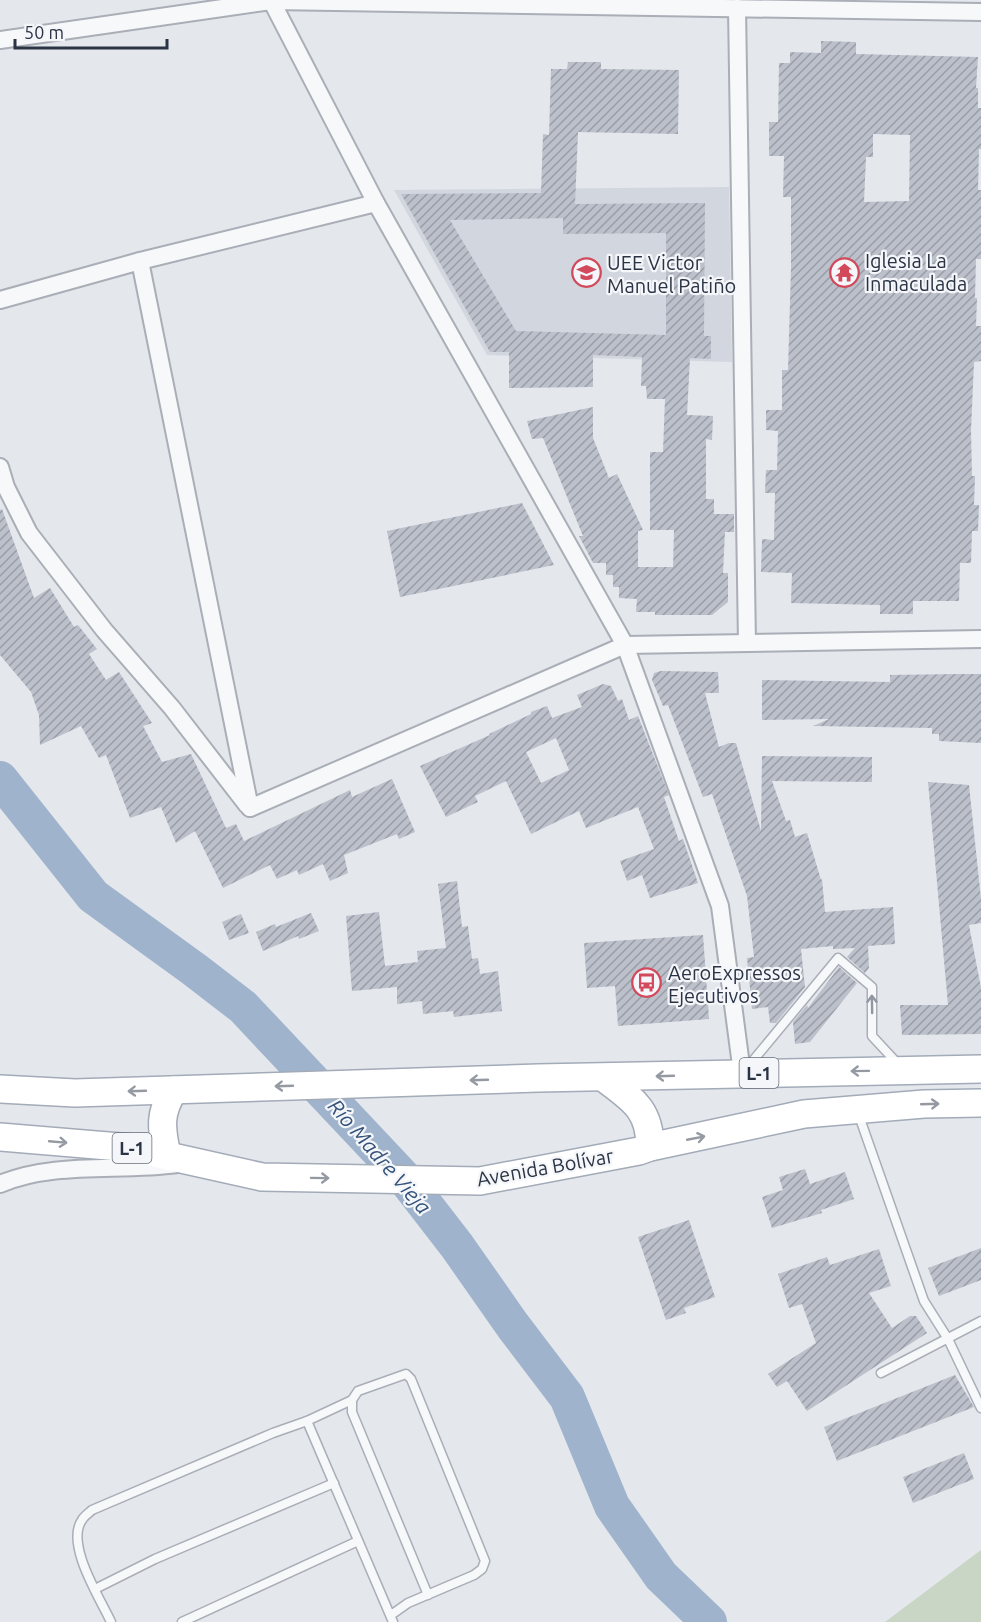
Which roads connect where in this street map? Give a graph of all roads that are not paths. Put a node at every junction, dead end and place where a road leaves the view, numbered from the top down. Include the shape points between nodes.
1 (271, 1) edge
2 (737, 8) junction
3 (981, 12) edge
4 (0, 40) edge
5 (376, 203) junction
6 (140, 261) junction
7 (0, 300) edge
8 (0, 467) edge
9 (981, 639) edge
10 (747, 643) junction
11 (625, 645) junction
12 (250, 808) junction
13 (981, 1069) edge
14 (904, 1071) junction
15 (742, 1073) junction
16 (604, 1078) junction
17 (0, 1089) edge
18 (174, 1090) junction
19 (981, 1103) edge
20 (857, 1110) junction
21 (0, 1137) edge
22 (645, 1149) junction
23 (167, 1155) junction
24 (198, 1161) junction
25 (0, 1184) edge
26 (981, 1321) edge
27 (948, 1339) junction
28 (881, 1373) dead end
29 (352, 1400) junction
30 (981, 1408) edge
31 (307, 1421) junction
32 (334, 1483) junction
33 (358, 1540) junction
34 (95, 1589) junction
35 (428, 1595) junction
36 (392, 1619) edge
37 (111, 1622) edge
38 (182, 1622) edge

1 - 2 street
1 - 4 street
1 - 5 street
2 - 3 street
2 - 10 street
5 - 6 street
5 - 11 street
6 - 7 street
6 - 12 street
8 - 12 street via 29,533
9 - 10 street
10 - 11 street
11 - 12 street
11 - 15 street via 720,906
13 - 14 main road, L-1
14 -> 15 main road, L-1
14 -> 15 lane via 872,1036 872,987 838,958
15 -> 16 main road, L-1
16 -> 18 main road, L-1
16 - 22 main road via 633,1100 644,1116 650,1131
18 -> 17 main road, L-1 via 75,1093
18 - 23 main road via 162,1116
20 -> 19 main road, Avenida Bolívar / L-1
22 -> 20 main road, Avenida Bolívar / L-1 via 804,1114
20 - 27 lane via 924,1301
21 -> 23 main road, Avenida Bolívar / L-1 via 132,1148
24 -> 22 main road, Avenida Bolívar / L-1 via 262,1177 480,1181
23 - 24 main road, Avenida Bolívar / L-1
24 - 25 street via 148,1168 78,1168 19,1176
26 - 27 lane
27 - 28 lane
27 - 30 lane
29 - 31 lane
29 - 35 lane via 352,1412
29 - 35 lane via 358,1391 406,1374 411,1379 482,1550 482,1569
31 - 32 lane
31 - 34 lane via 92,1510 81,1521 77,1536 78,1551
32 - 33 lane
32 - 34 lane via 155,1559
33 - 36 lane
33 - 38 lane
34 - 37 lane
35 - 36 lane via 408,1603

